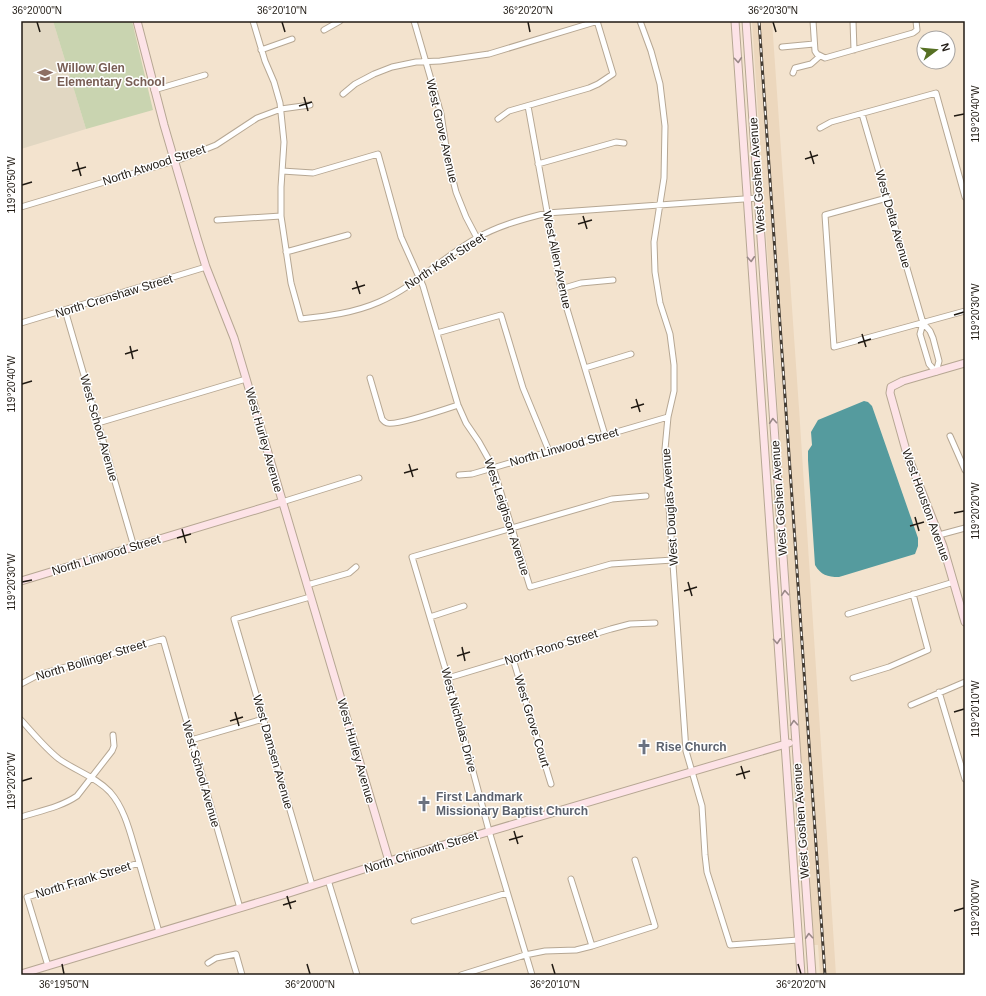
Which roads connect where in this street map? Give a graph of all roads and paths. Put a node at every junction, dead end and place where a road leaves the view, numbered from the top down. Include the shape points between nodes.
1 (137, 21) edge
2 (253, 21) edge
3 (340, 21) edge
4 (414, 21) edge
5 (597, 21) edge
6 (640, 21) edge
7 (735, 21) edge
8 (746, 21) edge
9 (813, 21) edge
10 (853, 21) edge
11 (916, 21) edge
12 (324, 30) dead end
13 (292, 39) dead end
14 (814, 44) junction
15 (782, 46) dead end
16 (261, 50) junction
17 (854, 50) junction
18 (818, 55) junction
19 (425, 61) junction
20 (793, 73) dead end
21 (205, 75) dead end
22 (154, 90) junction
23 (343, 94) dead end
24 (310, 105) dead end
25 (528, 106) junction
26 (281, 110) junction
27 (862, 114) junction
28 (498, 119) dead end
29 (820, 128) dead end
30 (624, 143) dead end
31 (174, 161) junction
32 (538, 164) junction
33 (282, 171) junction
34 (965, 197) edge
35 (758, 198) junction
36 (886, 198) junction
37 (747, 200) junction
38 (660, 205) junction
39 (21, 207) edge
40 (547, 213) junction
41 (281, 216) junction
42 (217, 220) dead end
43 (348, 235) dead end
44 (477, 238) junction
45 (286, 252) junction
46 (206, 267) junction
47 (420, 278) junction
48 (613, 280) dead end
49 (561, 289) junction
50 (65, 310) junction
51 (965, 311) edge
52 (21, 323) edge
53 (923, 323) junction
54 (437, 333) junction
55 (934, 345) junction
56 (924, 348) junction
57 (631, 354) dead end
58 (965, 363) edge
59 (585, 368) junction
60 (936, 372) junction
61 (370, 378) dead end
62 (246, 379) junction
63 (458, 405) junction
64 (668, 417) junction
65 (98, 424) junction
66 (605, 435) junction
67 (950, 436) dead end
68 (549, 450) junction
69 (493, 467) junction
70 (965, 470) edge
71 (459, 475) dead end
72 (359, 478) dead end
73 (767, 494) junction
74 (646, 496) dead end
75 (282, 502) junction
76 (512, 528) junction
77 (965, 528) edge
78 (939, 535) junction
79 (134, 547) junction
80 (783, 556) junction
81 (673, 560) junction
82 (356, 567) dead end
83 (21, 580) edge
84 (954, 582) junction
85 (307, 585) junction
86 (913, 594) junction
87 (310, 597) junction
88 (464, 606) dead end
89 (848, 614) dead end
90 (430, 617) junction
91 (965, 622) edge
92 (655, 623) dead end
93 (163, 639) joint
94 (513, 659) junction
95 (448, 678) junction
96 (853, 678) dead end
97 (965, 682) edge
98 (21, 684) edge
99 (940, 692) junction
100 (911, 705) dead end
101 (263, 719) junction
102 (21, 720) edge
103 (113, 736) dead end
104 (191, 740) junction
105 (795, 742) junction
106 (784, 743) junction
107 (692, 772) junction
108 (92, 777) junction
109 (965, 780) edge
110 (551, 784) dead end
111 (21, 817) edge
112 (489, 831) junction
113 (636, 860) dead end
114 (389, 861) junction
115 (139, 863) junction
116 (571, 879) dead end
117 (328, 880) junction
118 (312, 885) junction
119 (507, 893) junction
120 (240, 908) junction
121 (414, 921) dead end
122 (159, 932) junction
123 (798, 940) junction
124 (592, 946) junction
125 (525, 955) junction
126 (208, 963) dead end
127 (48, 966) junction
128 (21, 974) edge
129 (242, 975) edge
130 (357, 975) edge
131 (461, 975) edge
132 (532, 975) edge
133 (800, 975) edge
134 (812, 975) edge

1 - 22 street, West Hurley Avenue
2 - 16 street
3 - 12 street
4 - 19 street, West Grove Avenue
5 - 19 street via 489,54
5 - 25 street via 613,74 589,88
6 - 38 street, West Douglas Avenue via 660,84 665,126 664,178
7 -> 37 street, West Goshen Avenue
8 - 35 street, West Goshen Avenue
9 - 14 street
10 - 17 street
11 - 17 street via 917,30 913,33
13 - 16 street
14 - 15 street
14 - 18 street
16 - 26 street via 276,87
17 - 18 street via 828,58
18 - 20 street via 811,64 795,68
19 - 23 street via 404,64 380,72 354,84
19 - 44 street, West Grove Avenue via 441,114 456,192
21 - 22 street
22 - 31 street, West Hurley Avenue
24 - 26 street, North Atwood Street
25 - 28 street via 509,111
25 - 32 street, West Allen Avenue
26 - 31 street, North Atwood Street via 252,121 205,150
26 - 33 street via 284,142
27 - 29 street via 831,122
27 - 34 street via 936,93
27 - 36 street, West Delta Avenue
30 - 32 street via 616,142
31 - 39 street, North Atwood Street
31 - 46 street, West Hurley Avenue
32 - 40 street, West Allen Avenue
33 - 41 street
33 - 47 street, West Leighson Avenue via 313,173 378,154 401,237
35 - 37 street, North Kent Street
80 -> 35 street, West Goshen Avenue
36 - 53 street, West Delta Avenue
36 - 53 street via 825,215 834,347
37 - 38 street, North Kent Street
37 -> 73 street, West Goshen Avenue
38 - 40 street, North Kent Street
38 - 64 street, West Douglas Avenue via 654,242 655,272 660,303 670,334 674,365 674,391
40 - 44 street, North Kent Street via 506,225
40 - 49 street, West Allen Avenue
41 - 42 street
41 - 45 street
43 - 45 street
44 - 47 street, North Kent Street
45 - 47 street, North Kent Street via 301,319 360,309 379,302
46 - 50 street, North Crenshaw Street
46 - 62 street, West Hurley Avenue via 226,316
47 - 54 street, West Leighson Avenue
48 - 49 street
49 - 59 street, West Allen Avenue
50 - 52 street, North Crenshaw Street
50 - 65 street, West School Avenue
51 - 53 street
53 - 55 street, West Delta Avenue via 930,331
53 - 56 street, West Delta Avenue via 920,334
54 - 63 street, West Leighson Avenue
54 - 68 street via 501,315 522,388
55 - 56 street
55 - 60 street, West Delta Avenue via 939,361
56 - 60 street, West Delta Avenue via 929,364
57 - 59 street
58 - 60 street
59 - 66 street, West Allen Avenue
60 - 78 street, West Houston Avenue via 891,387 890,397 907,454
61 - 63 street via 385,422 410,420
62 - 65 street
62 - 75 street, West Hurley Avenue
63 - 69 street, West Leighson Avenue via 466,424
64 - 66 street, North Linwood Street
64 - 81 street, West Douglas Avenue via 665,450
65 - 79 street, West School Avenue
66 - 68 street, North Linwood Street
67 - 70 street
68 - 69 street, North Linwood Street
69 - 71 street, North Linwood Street via 472,474
69 - 76 street, West Leighson Avenue
72 - 75 street
73 - 80 street via 772,499 775,509 779,551
73 -> 106 street, West Goshen Avenue
74 - 76 street via 612,499
75 - 79 street, North Linwood Street
75 - 85 street, West Hurley Avenue
76 - 81 street, West Leighson Avenue via 530,587 611,564
76 - 90 street, West Nicholas Drive via 412,557
77 - 78 street
78 - 84 street, West Houston Avenue
79 - 83 street, North Linwood Street
105 -> 80 street, West Goshen Avenue
81 - 107 street, West Douglas Avenue via 686,751
82 - 85 street via 349,572
84 - 86 street
84 - 91 street, West Houston Avenue
85 - 87 street, West Hurley Avenue
86 - 89 street
86 - 96 street via 928,650 889,667
87 - 101 street, West Damsen Avenue via 234,619
87 - 114 street, West Hurley Avenue
88 - 90 street
90 - 95 street, West Nicholas Drive
92 - 94 street, North Rono Street via 630,624
93 - 98 street, North Bollinger Street via 38,675
93 - 104 street, West School Avenue
94 - 95 street, North Rono Street
94 - 110 street, West Grove Court
95 - 112 street, West Nicholas Drive
97 - 99 street
99 - 100 street
99 - 109 street
101 - 104 street
101 - 118 street, West Damsen Avenue
102 - 108 street via 59,759
103 - 108 street via 112,751
104 - 120 street, West School Avenue
105 - 106 street, North Chinowth Street
134 -> 105 street, West Goshen Avenue
106 - 107 street, North Chinowth Street
106 - 123 street, West Goshen Avenue
107 - 112 street, North Chinowth Street
107 - 123 street, West Douglas Avenue via 702,806 707,872 730,945
108 - 111 street via 70,801
108 - 115 street via 111,793 118,803
112 - 114 street, North Chinowth Street
112 - 119 street, West Nicholas Drive
113 - 124 street via 655,926
114 - 117 street, North Chinowth Street
115 - 122 street
115 - 127 street, North Frank Street via 27,897
116 - 124 street
117 - 118 street, North Chinowth Street
117 - 130 street
118 - 120 street, North Chinowth Street
119 - 121 street
119 - 125 street, West Nicholas Drive
120 - 122 street, North Chinowth Street
122 - 127 street, North Chinowth Street
123 - 133 street, West Goshen Avenue
124 - 125 street
125 - 131 street
125 - 132 street, West Nicholas Drive
126 - 129 street via 216,958 236,954
127 - 128 street, North Chinowth Street

